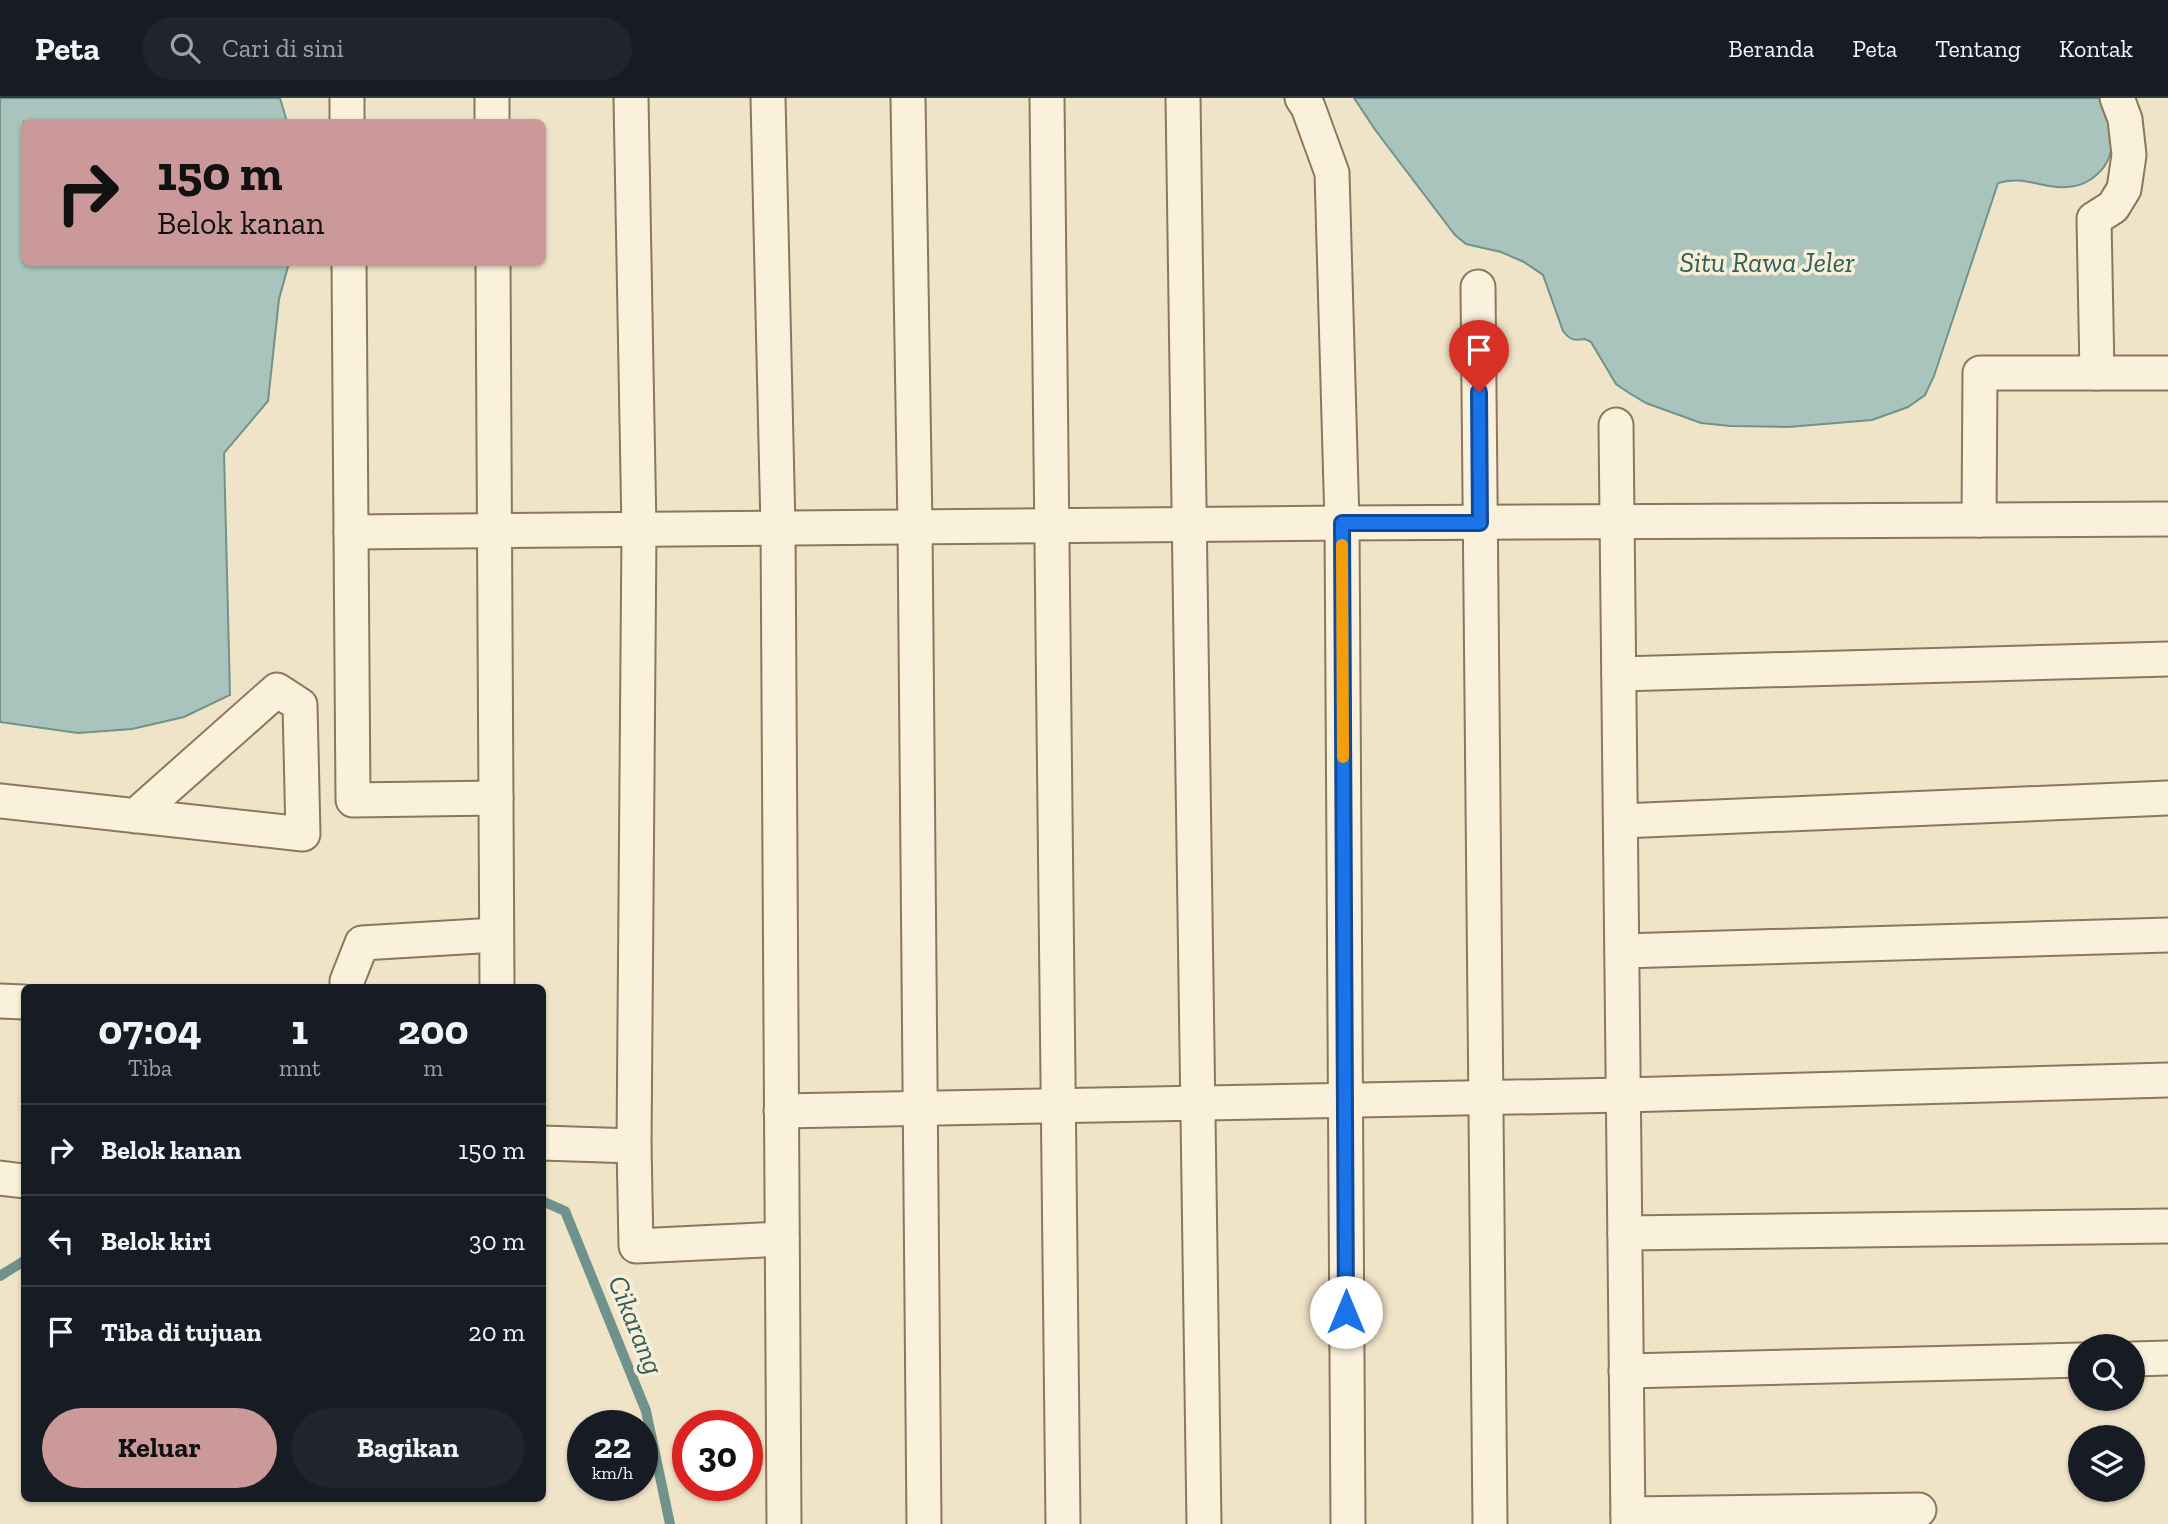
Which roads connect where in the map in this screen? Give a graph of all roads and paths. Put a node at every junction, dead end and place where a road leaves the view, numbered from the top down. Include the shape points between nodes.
1 (347, 98) edge
2 (492, 98) edge
3 (631, 98) edge
4 (768, 98) edge
5 (908, 98) edge
6 (1047, 98) edge
7 (1183, 98) edge
8 (1302, 98) edge
9 (2117, 98) edge
10 (348, 119) edge
11 (492, 119) edge
12 (349, 266) edge
13 (493, 266) edge
14 (1478, 287) dead end
15 (2097, 373) junction
16 (2168, 373) edge
17 (1616, 425) dead end
18 (2168, 519) edge
19 (1979, 520) junction
20 (1617, 522) junction
21 (1342, 523) junction
22 (1480, 523) junction
23 (1189, 525) junction
24 (1052, 526) junction
25 (915, 527) junction
26 (778, 528) junction
27 (639, 530) junction
28 (495, 531) junction
29 (351, 532) junction
30 (2168, 659) edge
31 (1619, 674) junction
32 (496, 798) junction
33 (2168, 798) edge
34 (0, 801) edge
35 (135, 816) junction
36 (1621, 821) junction
37 (496, 935) junction
38 (2168, 935) edge
39 (1622, 951) junction
40 (347, 984) edge
41 (497, 984) edge
42 (0, 1001) edge
43 (21, 1002) edge
44 (2168, 1080) edge
45 (1623, 1095) junction
46 (1486, 1097) junction
47 (1345, 1100) junction
48 (1198, 1103) junction
49 (1059, 1105) junction
50 (921, 1108) junction
51 (781, 1111) junction
52 (546, 1143) edge
53 (634, 1146) junction
54 (0, 1178) edge
55 (21, 1181) edge
56 (2168, 1226) edge
57 (1625, 1233) junction
58 (782, 1239) junction
59 (2168, 1358) edge
60 (2145, 1359) edge
61 (2068, 1360) edge
62 (1626, 1371) junction
63 (1919, 1510) dead end
64 (1628, 1519) edge
65 (784, 1524) edge
66 (924, 1524) edge
67 (1063, 1524) edge
68 (1204, 1524) edge
69 (1348, 1524) edge
70 (1490, 1524) edge

1 - 10 street
2 - 11 street
3 - 27 street
4 - 26 street
5 - 25 street
6 - 24 street
7 - 23 street
8 - 21 street via 1332,173
9 - 15 street via 2125,118 2129,156 2124,189 2113,207 2094,219
12 - 29 street
13 - 28 street
14 - 22 street
15 - 16 street
15 - 19 street via 1980,373
17 - 20 street
18 - 19 street
19 - 20 street
20 - 22 street
20 - 31 street
21 - 22 street
21 - 23 street
21 - 47 street
22 - 46 street
23 - 24 street
23 - 48 street
24 - 25 street
24 - 49 street
25 - 26 street
25 - 50 street
26 - 27 street
26 - 51 street
27 - 28 street
27 - 53 street
28 - 29 street
28 - 32 street
29 - 32 street via 354,800
30 - 31 street
31 - 36 street
32 - 37 street
33 - 36 street
34 - 35 street
35 - 35 street via 303,834 300,705 277,690
36 - 39 street
37 - 40 street via 362,943
37 - 41 street
38 - 39 street
39 - 45 street
42 - 43 street
44 - 45 street
45 - 46 street
45 - 57 street
46 - 47 street
46 - 70 street
47 - 48 street
47 - 69 street
48 - 49 street
48 - 68 street
49 - 50 street
49 - 67 street
50 - 51 street
50 - 66 street
51 - 58 street
52 - 53 street
53 - 58 street via 636,1246
54 - 55 street
56 - 57 street
57 - 62 street
58 - 65 street
59 - 60 street
61 - 62 street
62 - 64 street
63 - 64 street

